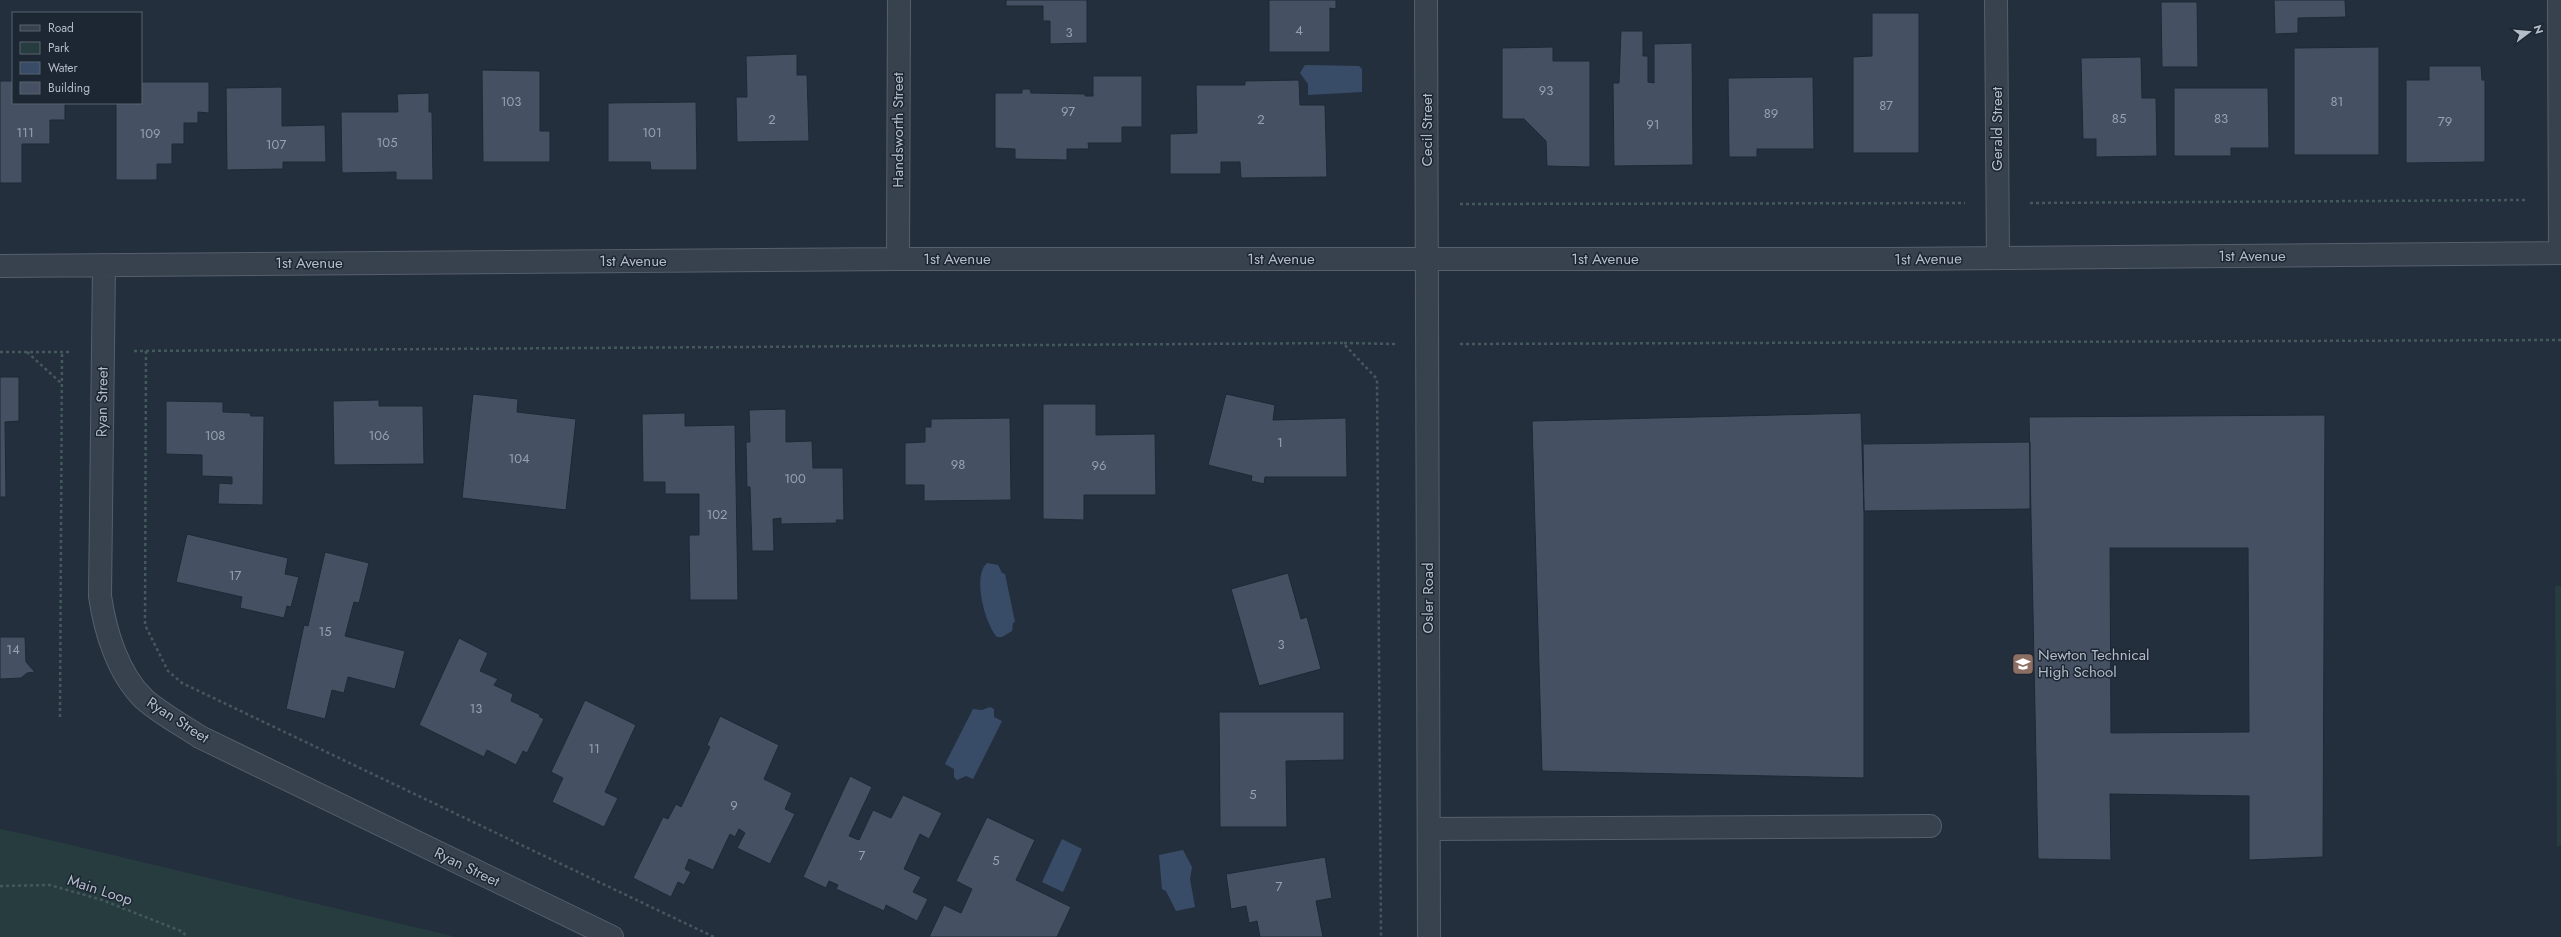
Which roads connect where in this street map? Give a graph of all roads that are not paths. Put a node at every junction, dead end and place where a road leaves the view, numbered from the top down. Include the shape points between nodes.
1 (899, 0) edge
2 (1426, 0) edge
3 (1996, 0) edge
4 (2559, 0) edge
5 (2561, 253) edge
6 (1998, 258) junction
7 (898, 259) junction
8 (1428, 259) junction
9 (104, 265) junction
10 (0, 266) edge
11 (1930, 826) dead end
12 (1429, 829) junction
13 (612, 937) edge
14 (1429, 937) edge

1 - 7 street, Handsworth Street
2 - 8 street, Cecil Street
3 - 6 street, Gerald Street
4 - 5 street
5 - 6 street, 1st Avenue
6 - 8 street, 1st Avenue
7 - 8 street, 1st Avenue
7 - 9 street, 1st Avenue
8 - 12 street, Osler Road
9 - 10 street, 1st Avenue
9 - 13 street, Ryan Street via 100,596 102,614 111,641 121,664 144,699 200,737
11 - 12 street
12 - 14 street, Osler Road

